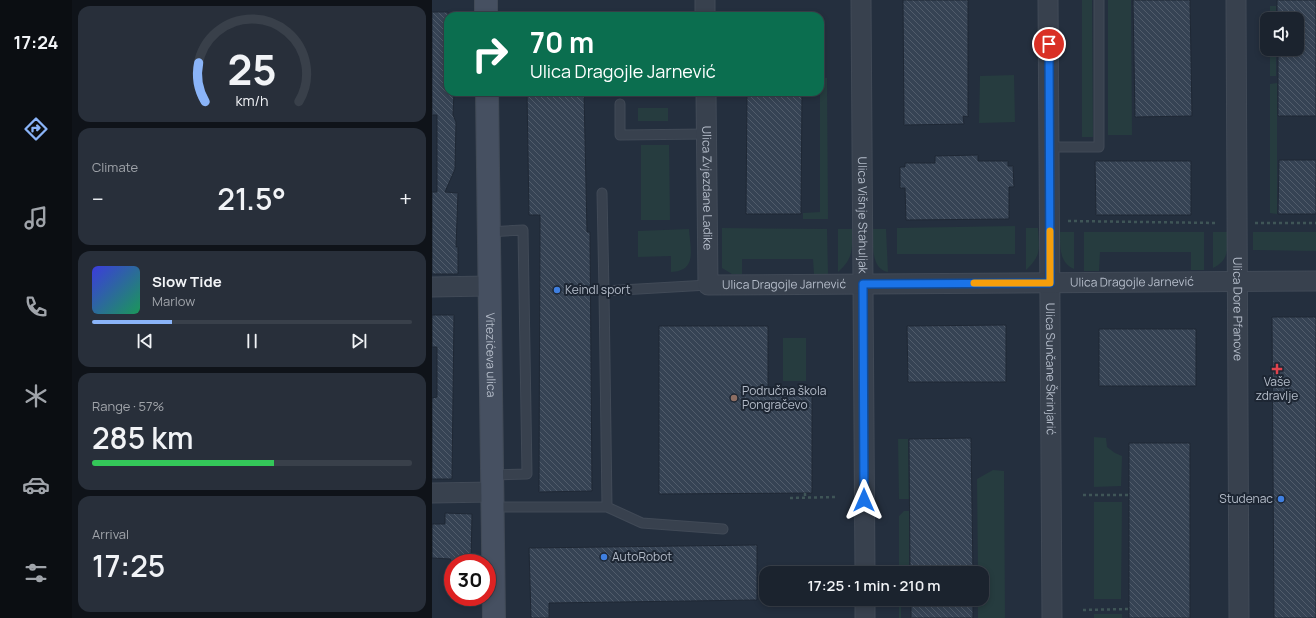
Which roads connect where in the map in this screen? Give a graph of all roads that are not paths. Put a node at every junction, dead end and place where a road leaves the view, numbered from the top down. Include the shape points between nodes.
1 (486, 0) edge
2 (705, 0) edge
3 (860, 0) edge
4 (1048, 0) edge
5 (1099, 0) edge
6 (1236, 0) edge
7 (486, 12) edge
8 (705, 12) edge
9 (487, 96) edge
10 (706, 96) edge
11 (620, 104) dead end
12 (706, 134) junction
13 (1049, 147) junction
14 (602, 193) dead end
15 (488, 232) junction
16 (1316, 281) edge
17 (1237, 282) junction
18 (1050, 283) junction
19 (863, 284) junction
20 (708, 285) junction
21 (488, 286) junction
22 (432, 287) edge
23 (604, 291) junction
24 (493, 491) junction
25 (432, 493) edge
26 (606, 507) junction
27 (723, 529) dead end
28 (865, 566) edge
29 (865, 606) edge
30 (494, 618) edge
31 (865, 618) edge
32 (1052, 618) edge
33 (1239, 618) edge

1 - 7 street
2 - 8 street
3 - 19 street, Ulica Višnje Stahuljak
4 - 13 street, Ulica Sunčane Škrinjarić
5 - 13 lane via 1099,147
6 - 17 street, Ulica Dore Pfanove
9 - 15 street, Vitezićeva ulica
10 - 12 street, Ulica Zvjezdane Ladike
11 - 12 lane via 620,135
12 - 20 street, Ulica Zvjezdane Ladike
13 - 18 street, Ulica Sunčane Škrinjarić
14 - 23 lane
15 - 21 street, Vitezićeva ulica
15 - 24 lane via 523,230 527,474
16 - 17 street, Ulica Dragojle Jarnević
17 - 18 street, Ulica Dragojle Jarnević
17 - 33 street, Ulica Dore Pfanove
18 - 19 street, Ulica Dragojle Jarnević
18 - 32 street, Ulica Sunčane Škrinjarić
19 - 20 street, Ulica Dragojle Jarnević
19 - 28 street, Ulica Višnje Stahuljak
20 - 23 lane
21 - 22 street
21 - 24 street, Vitezićeva ulica
23 - 26 lane
24 - 25 street
24 - 26 lane
24 - 30 street, Vitezićeva ulica
26 - 27 lane via 642,523
29 - 31 street

